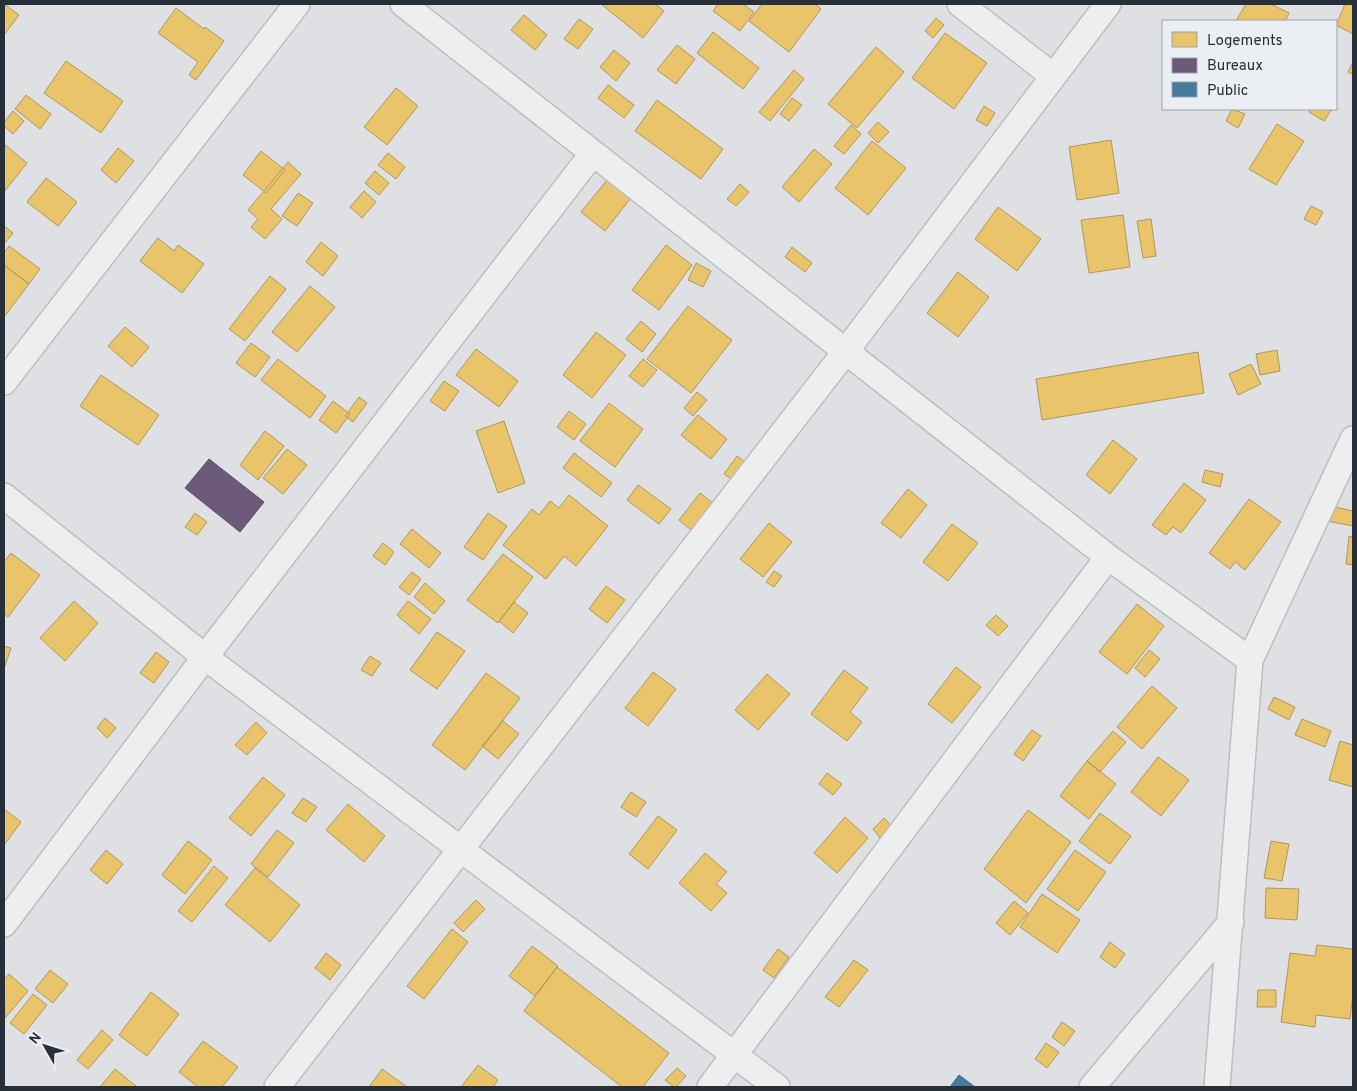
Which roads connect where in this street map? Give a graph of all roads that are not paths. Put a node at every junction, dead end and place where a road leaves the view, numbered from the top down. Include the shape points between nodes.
1 (297, 4) edge
2 (403, 4) edge
3 (960, 4) edge
4 (1108, 4) edge
5 (1054, 76) junction
6 (594, 153) junction
7 (846, 352) junction
8 (4, 382) edge
9 (1353, 439) edge
10 (4, 496) edge
11 (1108, 558) junction
12 (205, 657) junction
13 (1250, 660) junction
14 (461, 849) junction
15 (1230, 922) junction
16 (4, 924) edge
17 (734, 1055) junction
18 (277, 1087) edge
19 (710, 1087) edge
20 (777, 1087) edge
21 (1092, 1087) edge
22 (1217, 1087) edge

1 - 8 street
2 - 6 street
3 - 5 street
4 - 5 street
5 - 7 street
6 - 7 street
6 - 12 street
7 - 11 street
7 - 14 street
9 - 13 street
10 - 12 street
11 - 13 street
11 - 17 street
12 - 14 street
12 - 16 street
13 - 15 street
14 - 17 street
14 - 18 street
15 - 21 street
15 - 22 street
17 - 19 street
17 - 20 street

